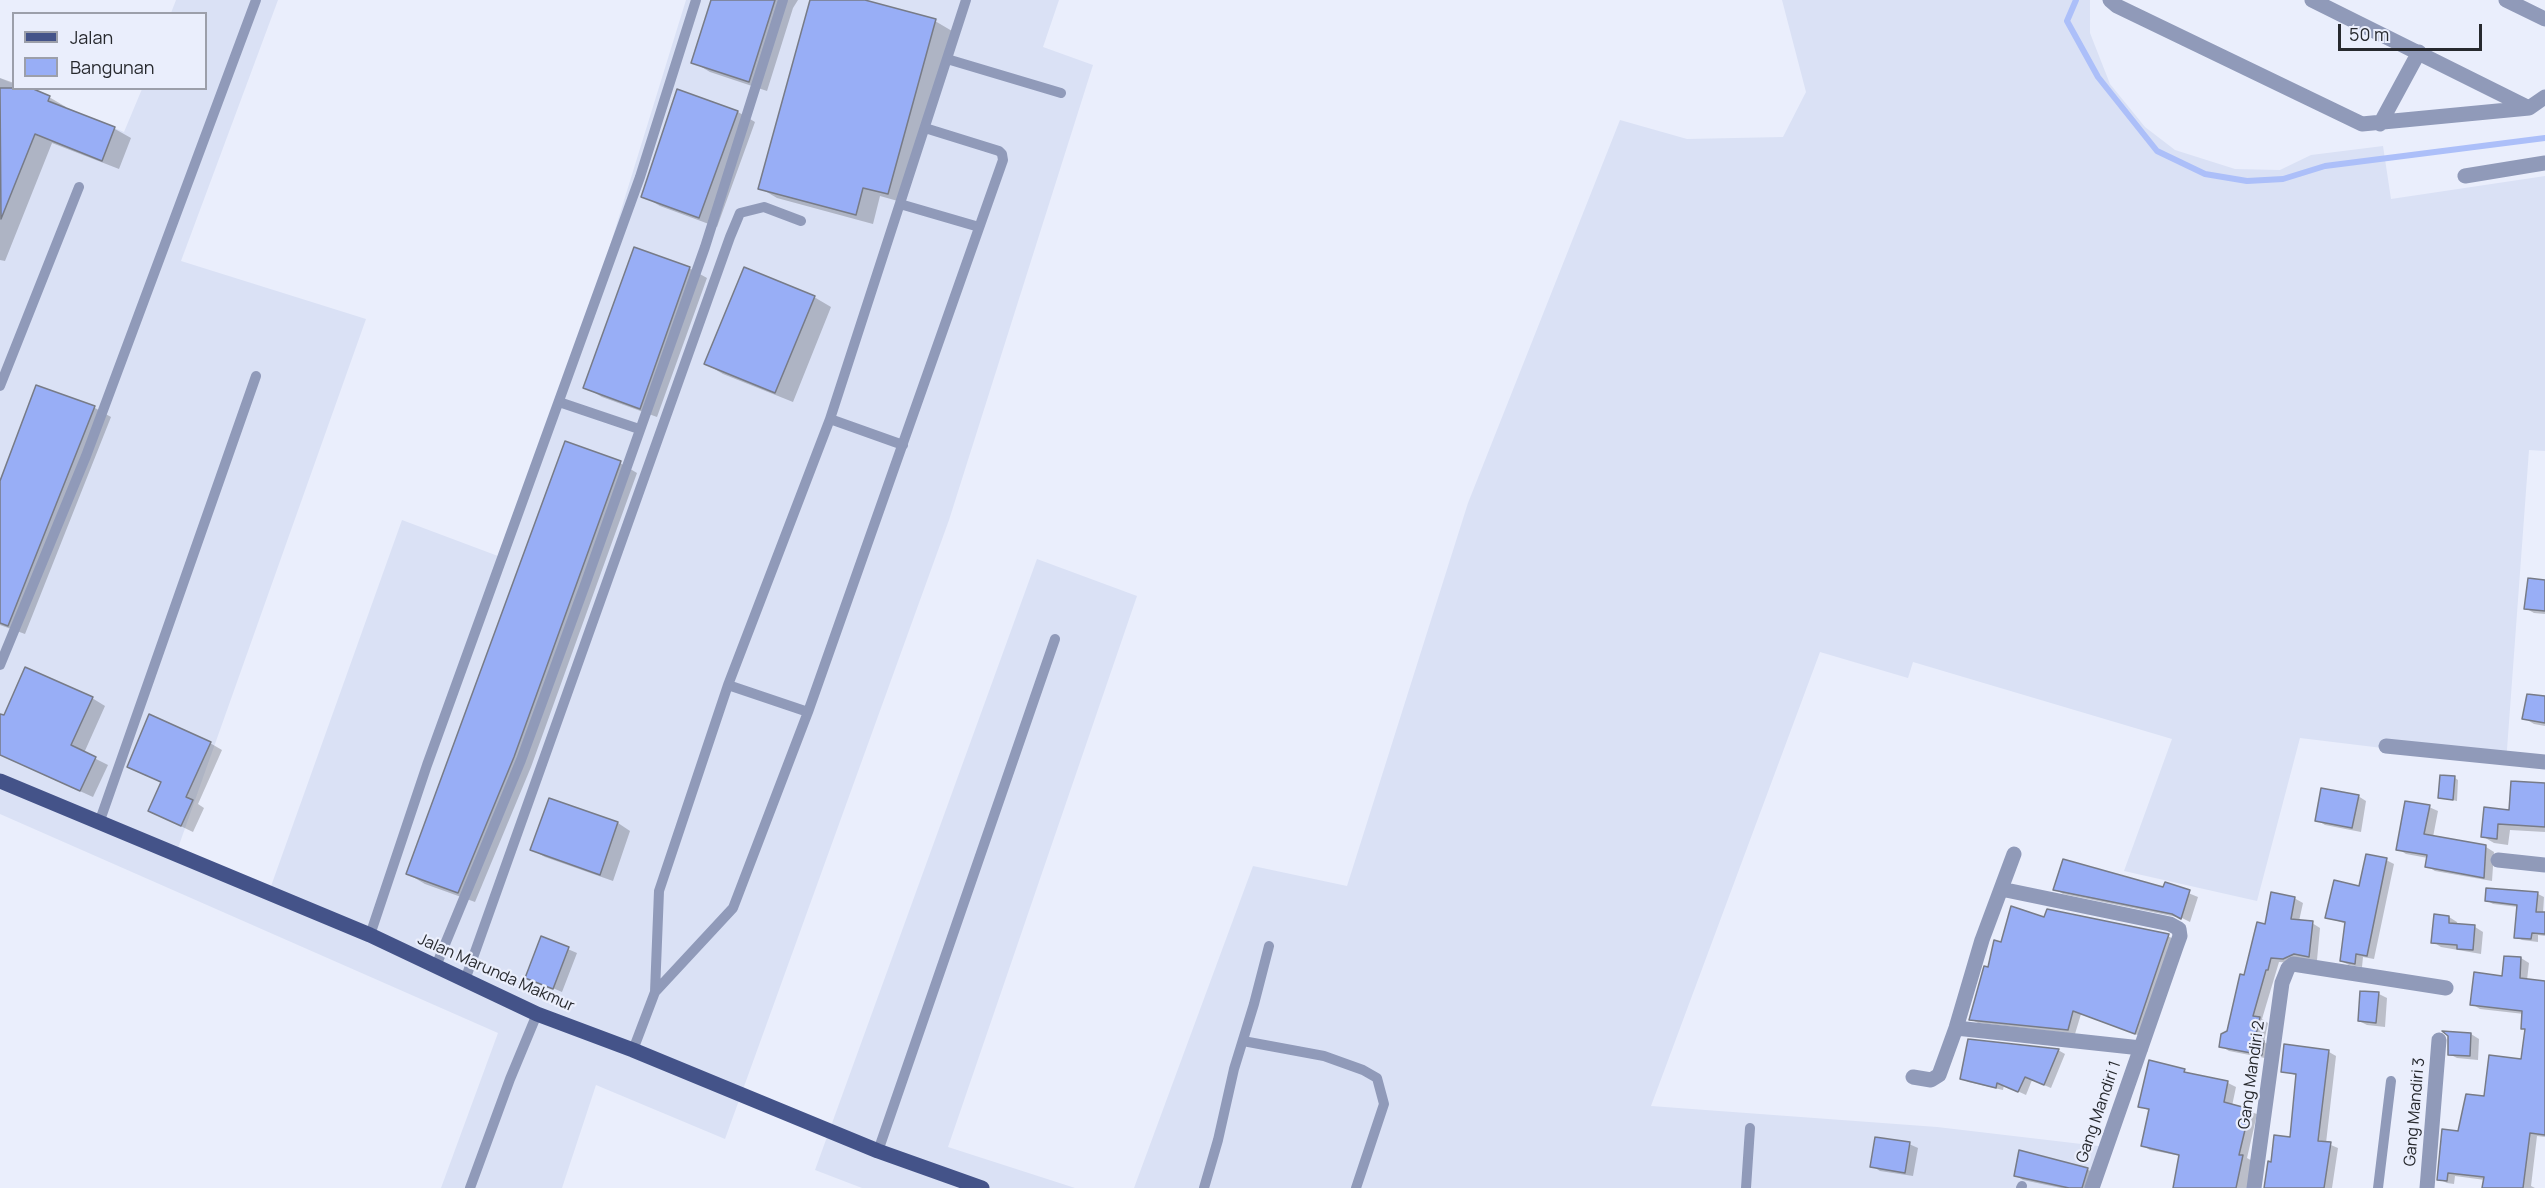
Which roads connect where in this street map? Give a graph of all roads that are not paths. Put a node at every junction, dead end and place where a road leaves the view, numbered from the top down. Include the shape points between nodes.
1 (256, 0) edge
2 (696, 0) edge
3 (783, 0) edge
4 (966, 0) edge
5 (2110, 0) edge
6 (2312, 0) edge
7 (2506, 0) edge
8 (2545, 19) edge
9 (2419, 52) junction
10 (947, 59) junction
11 (1061, 93) dead end
12 (2545, 97) edge
13 (2529, 108) junction
14 (2380, 124) junction
15 (925, 128) junction
16 (2545, 163) edge
17 (2464, 176) dead end
18 (79, 187) dead end
19 (900, 204) junction
20 (801, 221) dead end
21 (979, 227) junction
22 (256, 376) dead end
23 (0, 386) edge
24 (559, 402) junction
25 (830, 419) junction
26 (639, 429) junction
27 (903, 445) junction
28 (1055, 639) dead end
29 (0, 664) edge
30 (728, 685) junction
31 (808, 712) junction
32 (2386, 746) dead end
33 (2545, 762) edge
34 (0, 781) edge
35 (99, 823) junction
36 (2014, 854) dead end
37 (2498, 860) dead end
38 (2545, 865) edge
39 (2001, 889) junction
40 (370, 936) junction
41 (1269, 946) dead end
42 (436, 966) junction
43 (465, 980) junction
44 (2446, 988) dead end
45 (655, 992) junction
46 (537, 1014) junction
47 (1956, 1028) junction
48 (2439, 1040) dead end
49 (1243, 1041) junction
50 (2141, 1048) junction
51 (633, 1050) junction
52 (1913, 1077) dead end
53 (2391, 1080) dead end
54 (1750, 1128) dead end
55 (878, 1151) junction
56 (470, 1188) edge
57 (982, 1188) edge
58 (1204, 1188) edge
59 (1356, 1188) edge
60 (1746, 1188) edge
61 (2092, 1188) edge
62 (2253, 1188) edge
63 (2378, 1188) edge
64 (2427, 1188) edge

1 - 29 lane via 86,456
2 - 24 lane via 640,177
3 - 26 lane via 705,247
4 - 10 lane
5 - 14 street via 2362,124
6 - 9 street
7 - 8 street
9 - 13 street
9 - 14 street
10 - 11 lane
10 - 15 lane
12 - 13 street
13 - 14 street
15 - 19 lane
15 - 21 lane via 1002,154
16 - 17 street
18 - 23 lane
19 - 21 lane
19 - 25 lane
20 - 43 lane via 764,207 740,213
21 - 27 lane
22 - 35 lane
24 - 26 lane
24 - 40 lane via 427,765
25 - 27 lane
25 - 30 lane
26 - 42 lane via 521,760
27 - 31 lane
28 - 55 lane
30 - 31 lane
30 - 45 lane via 659,891
31 - 45 lane via 734,908
32 - 33 street
34 - 35 main road, Jalan Marunda Makmur
35 - 40 main road, Jalan Marunda Makmur
36 - 39 street
37 - 38 street
39 - 47 street
39 - 50 street, Gang Mandiri 1 via 2178,927 2180,936
40 - 42 main road, Jalan Marunda Makmur
41 - 49 lane
42 - 43 main road, Jalan Marunda Makmur
43 - 46 main road, Jalan Marunda Makmur
44 - 62 street, Gang Mandiri 2 via 2293,964 2288,968 2282,983
45 - 51 lane
46 - 51 main road, Jalan Marunda Makmur
46 - 56 lane
47 - 50 street
47 - 52 street via 1937,1077
48 - 64 street, Gang Mandiri 3
49 - 58 lane
49 - 59 lane via 1324,1056 1377,1078 1384,1104
50 - 61 street, Gang Mandiri 1
51 - 55 main road, Jalan Marunda Makmur
53 - 63 lane
54 - 60 lane
55 - 57 main road, Jalan Marunda Makmur

